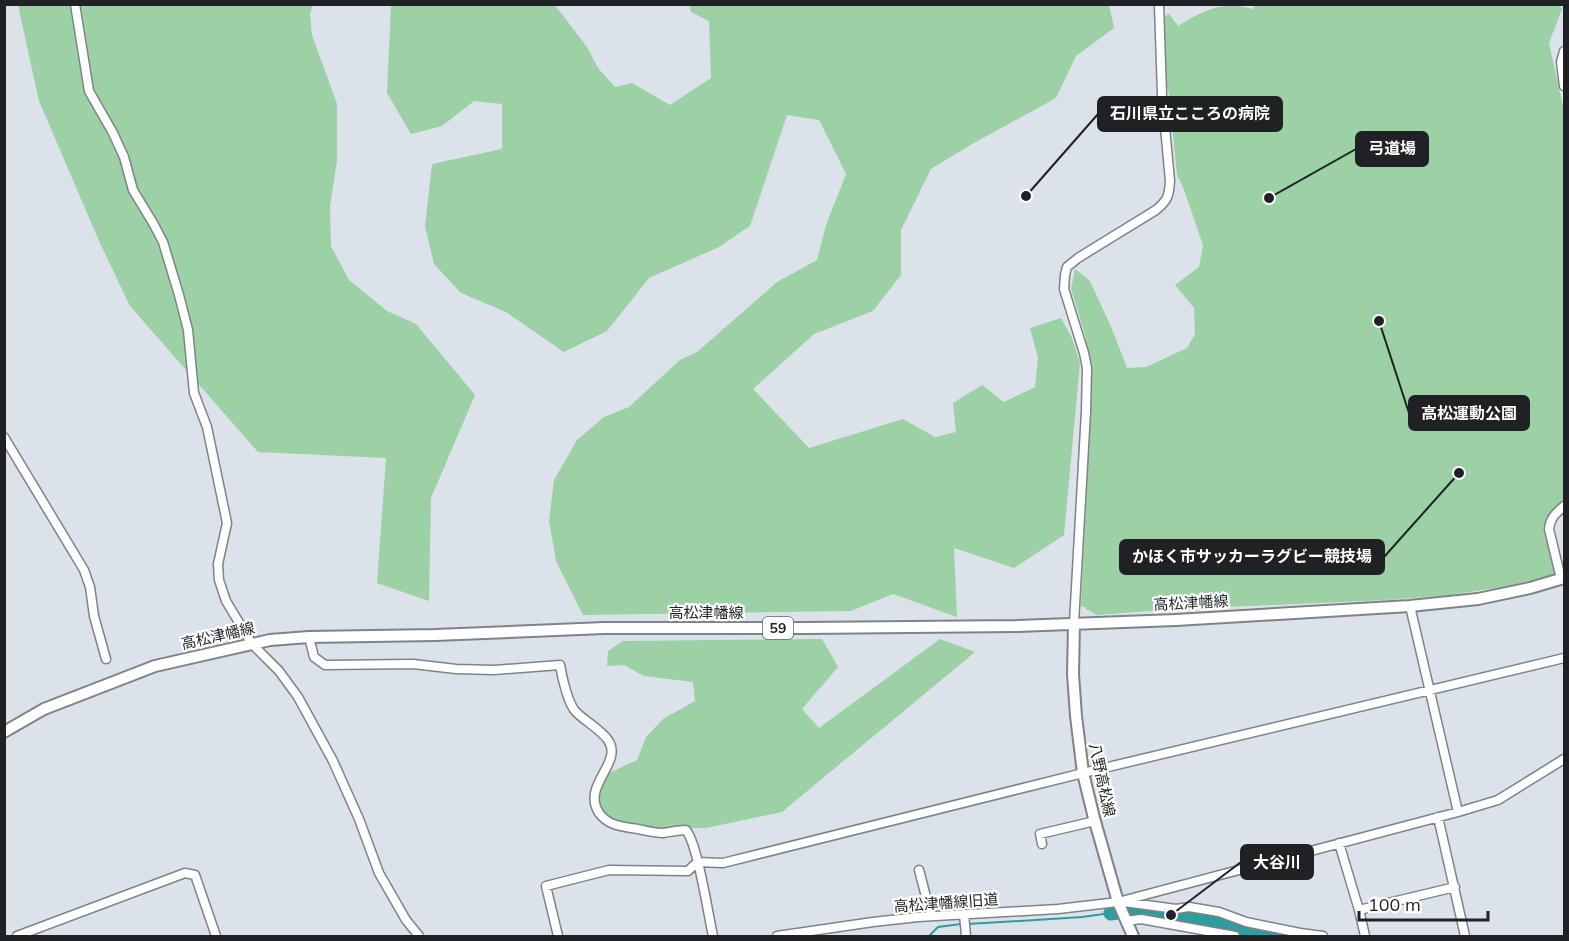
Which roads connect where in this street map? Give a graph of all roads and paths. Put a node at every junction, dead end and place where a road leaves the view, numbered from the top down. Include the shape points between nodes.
1 (75, 4) edge
2 (1159, 4) edge
3 (1564, 51) edge
4 (1564, 86) edge
5 (4, 437) edge
6 (1564, 506) edge
7 (1563, 578) edge
8 (1410, 606) junction
9 (1074, 623) junction
10 (309, 637) junction
11 (252, 644) junction
12 (1564, 658) edge
13 (106, 659) dead end
14 (1430, 690) junction
15 (4, 732) edge
16 (1564, 759) edge
17 (1083, 773) junction
18 (1458, 812) junction
19 (1438, 817) junction
20 (1095, 821) junction
21 (1340, 843) junction
22 (1042, 844) dead end
23 (698, 862) junction
24 (919, 870) dead end
25 (1455, 887) junction
26 (1118, 903) junction
27 (1359, 910) junction
28 (931, 916) junction
29 (964, 916) junction
30 (1125, 919) junction
31 (966, 933) edge
32 (17, 936) edge
33 (216, 936) edge
34 (419, 936) edge
35 (558, 936) edge
36 (713, 936) edge
37 (777, 936) edge
38 (1133, 936) edge
39 (1235, 936) edge
40 (1323, 936) edge
41 (1365, 936) edge
42 (1465, 936) edge

1 - 11 street via 89,91 124,157 133,190 163,242 179,295 188,330 194,393 207,427 227,524 218,564 219,580 226,601
2 - 9 street via 1170,195 1156,210 1078,258 1067,267 1065,275 1064,289 1087,368
3 - 4 street
5 - 13 street via 84,570
6 - 7 street via 1554,515 1549,529
7 - 8 main road, 高松津幡線 / 59 via 1478,599
8 - 9 main road, 高松津幡線 / 59
8 - 14 street
9 - 10 main road, 高松津幡線 / 59 via 604,628
9 - 17 main road, 八野高松線 via 1073,674
10 - 11 main road, 高松津幡線 / 59
10 - 23 street via 314,657 325,665 413,664 494,670 560,665 574,710 608,739 612,749 594,796 604,819 616,825 663,833 686,830
11 - 15 main road, 高松津幡線 / 59 via 155,666 44,709
11 - 34 street via 298,697 333,761 379,873
12 - 14 street
14 - 17 street
14 - 18 street
16 - 18 street via 1498,800
17 - 20 main road, 八野高松線
17 - 23 street via 723,863
18 - 19 street
19 - 21 street
19 - 25 street
20 - 22 street via 1040,834
20 - 26 main road, 八野高松線
21 - 26 street
21 - 27 street
23 - 35 street via 688,872 609,870 546,886
23 - 36 street
24 - 28 street
25 - 27 street
25 - 42 street
26 - 29 street, 高松津幡線旧道
26 - 30 main road, 八野高松線
26 - 40 street via 1219,912 1246,922
27 - 41 street
28 - 29 street, 高松津幡線旧道
28 - 37 street, 高松津幡線旧道
29 - 31 street
30 - 38 main road, 八野高松線
30 - 39 street
32 - 33 street via 186,873 195,875

